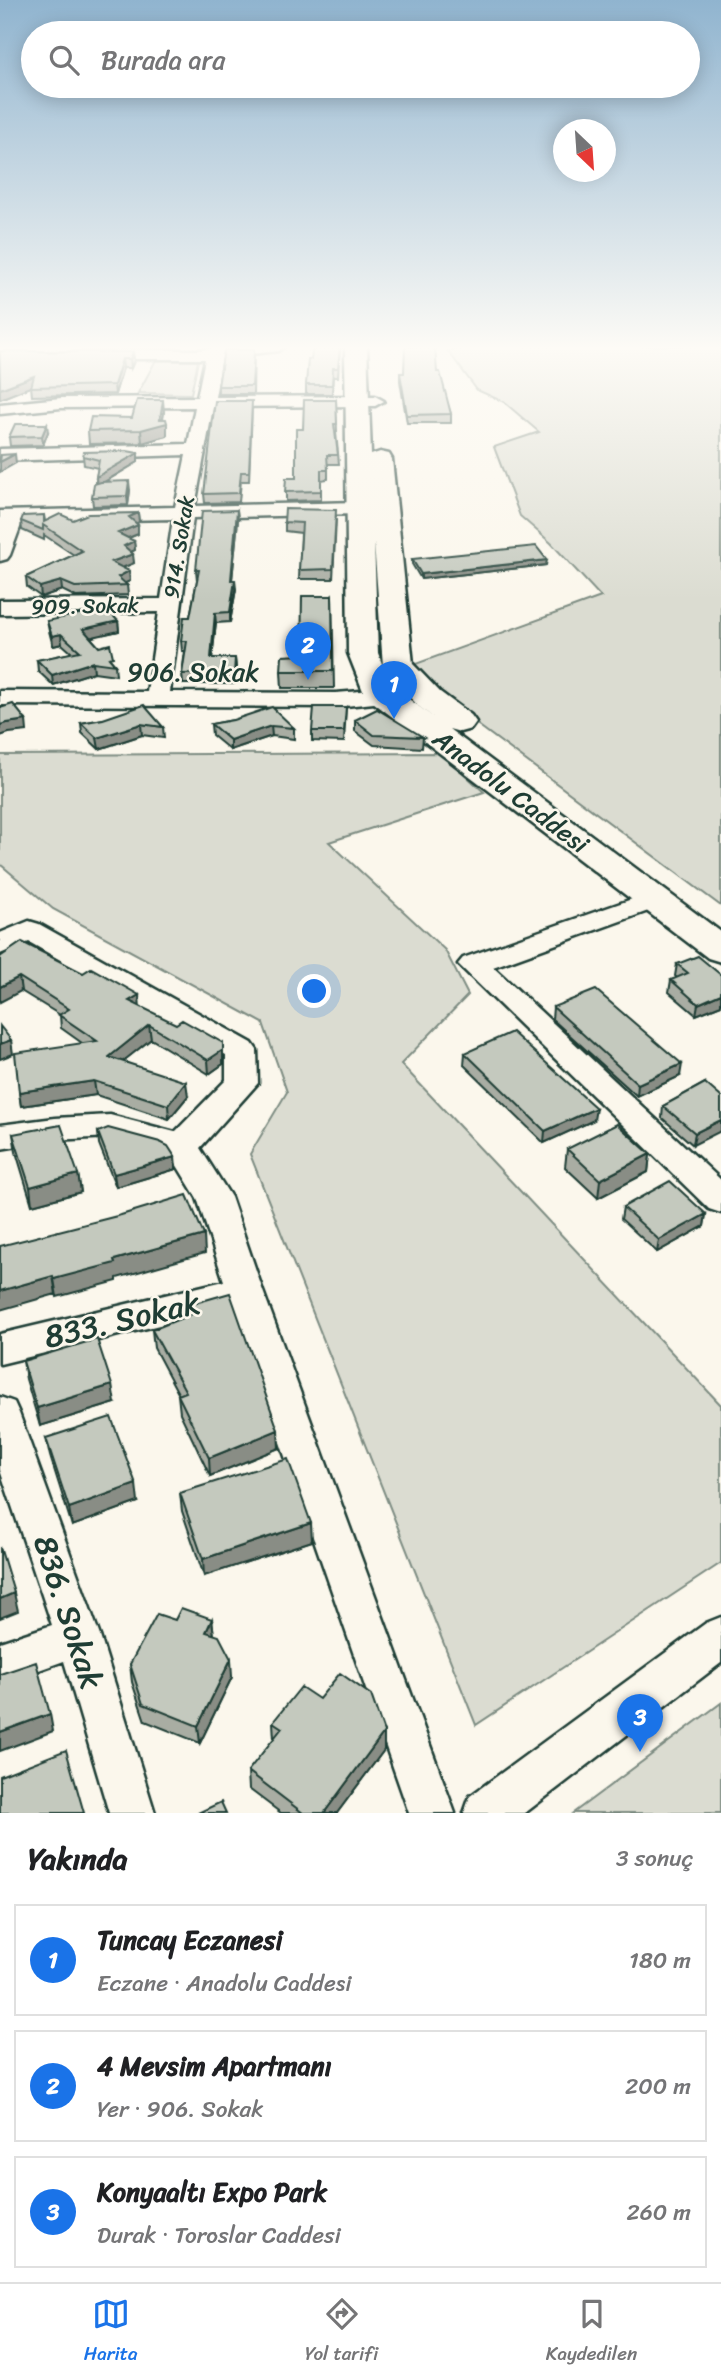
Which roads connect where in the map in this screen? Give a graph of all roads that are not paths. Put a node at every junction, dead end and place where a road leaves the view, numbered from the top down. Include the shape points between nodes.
1 (200, 431) edge
2 (365, 431) edge
3 (370, 431) edge
4 (196, 449) junction
5 (0, 455) edge
6 (358, 508) junction
7 (184, 512) junction
8 (7, 517) edge
9 (0, 555) edge
10 (170, 605) junction
11 (0, 607) edge
12 (385, 696) junction
13 (0, 698) edge
14 (157, 701) junction
15 (655, 899) junction
16 (721, 919) edge
17 (0, 945) edge
18 (721, 950) edge
19 (0, 1137) edge
20 (182, 1146) junction
21 (721, 1200) edge
22 (245, 1291) junction
23 (0, 1349) edge
24 (0, 1413) edge
25 (78, 1636) junction
26 (721, 1637) edge
27 (0, 1663) edge
28 (132, 1813) edge
29 (432, 1813) edge
30 (487, 1813) edge

1 - 4 street, 914. Sokak
2 - 6 main road, Anadolu Caddesi
3 - 16 main road, Anadolu Caddesi via 398,666 429,699
4 - 5 street
4 - 7 street, 914. Sokak
6 - 7 street
6 - 12 main road, Anadolu Caddesi via 363,653 376,689
7 - 8 street
7 - 10 street, 914. Sokak
8 - 9 street
10 - 11 street, 909. Sokak
10 - 14 street, 914. Sokak
12 - 14 street, 906. Sokak
12 - 15 main road, Anadolu Caddesi
13 - 14 street, 906. Sokak
15 - 18 main road, Anadolu Caddesi
15 - 21 street via 473,964
17 - 20 street via 29,930 241,1050 242,1083
19 - 20 street via 110,1126
20 - 22 street via 214,1197
22 - 23 street, 833. Sokak
22 - 29 street
24 - 25 street, 836. Sokak
25 - 27 street
25 - 28 street, 836. Sokak
26 - 30 street

